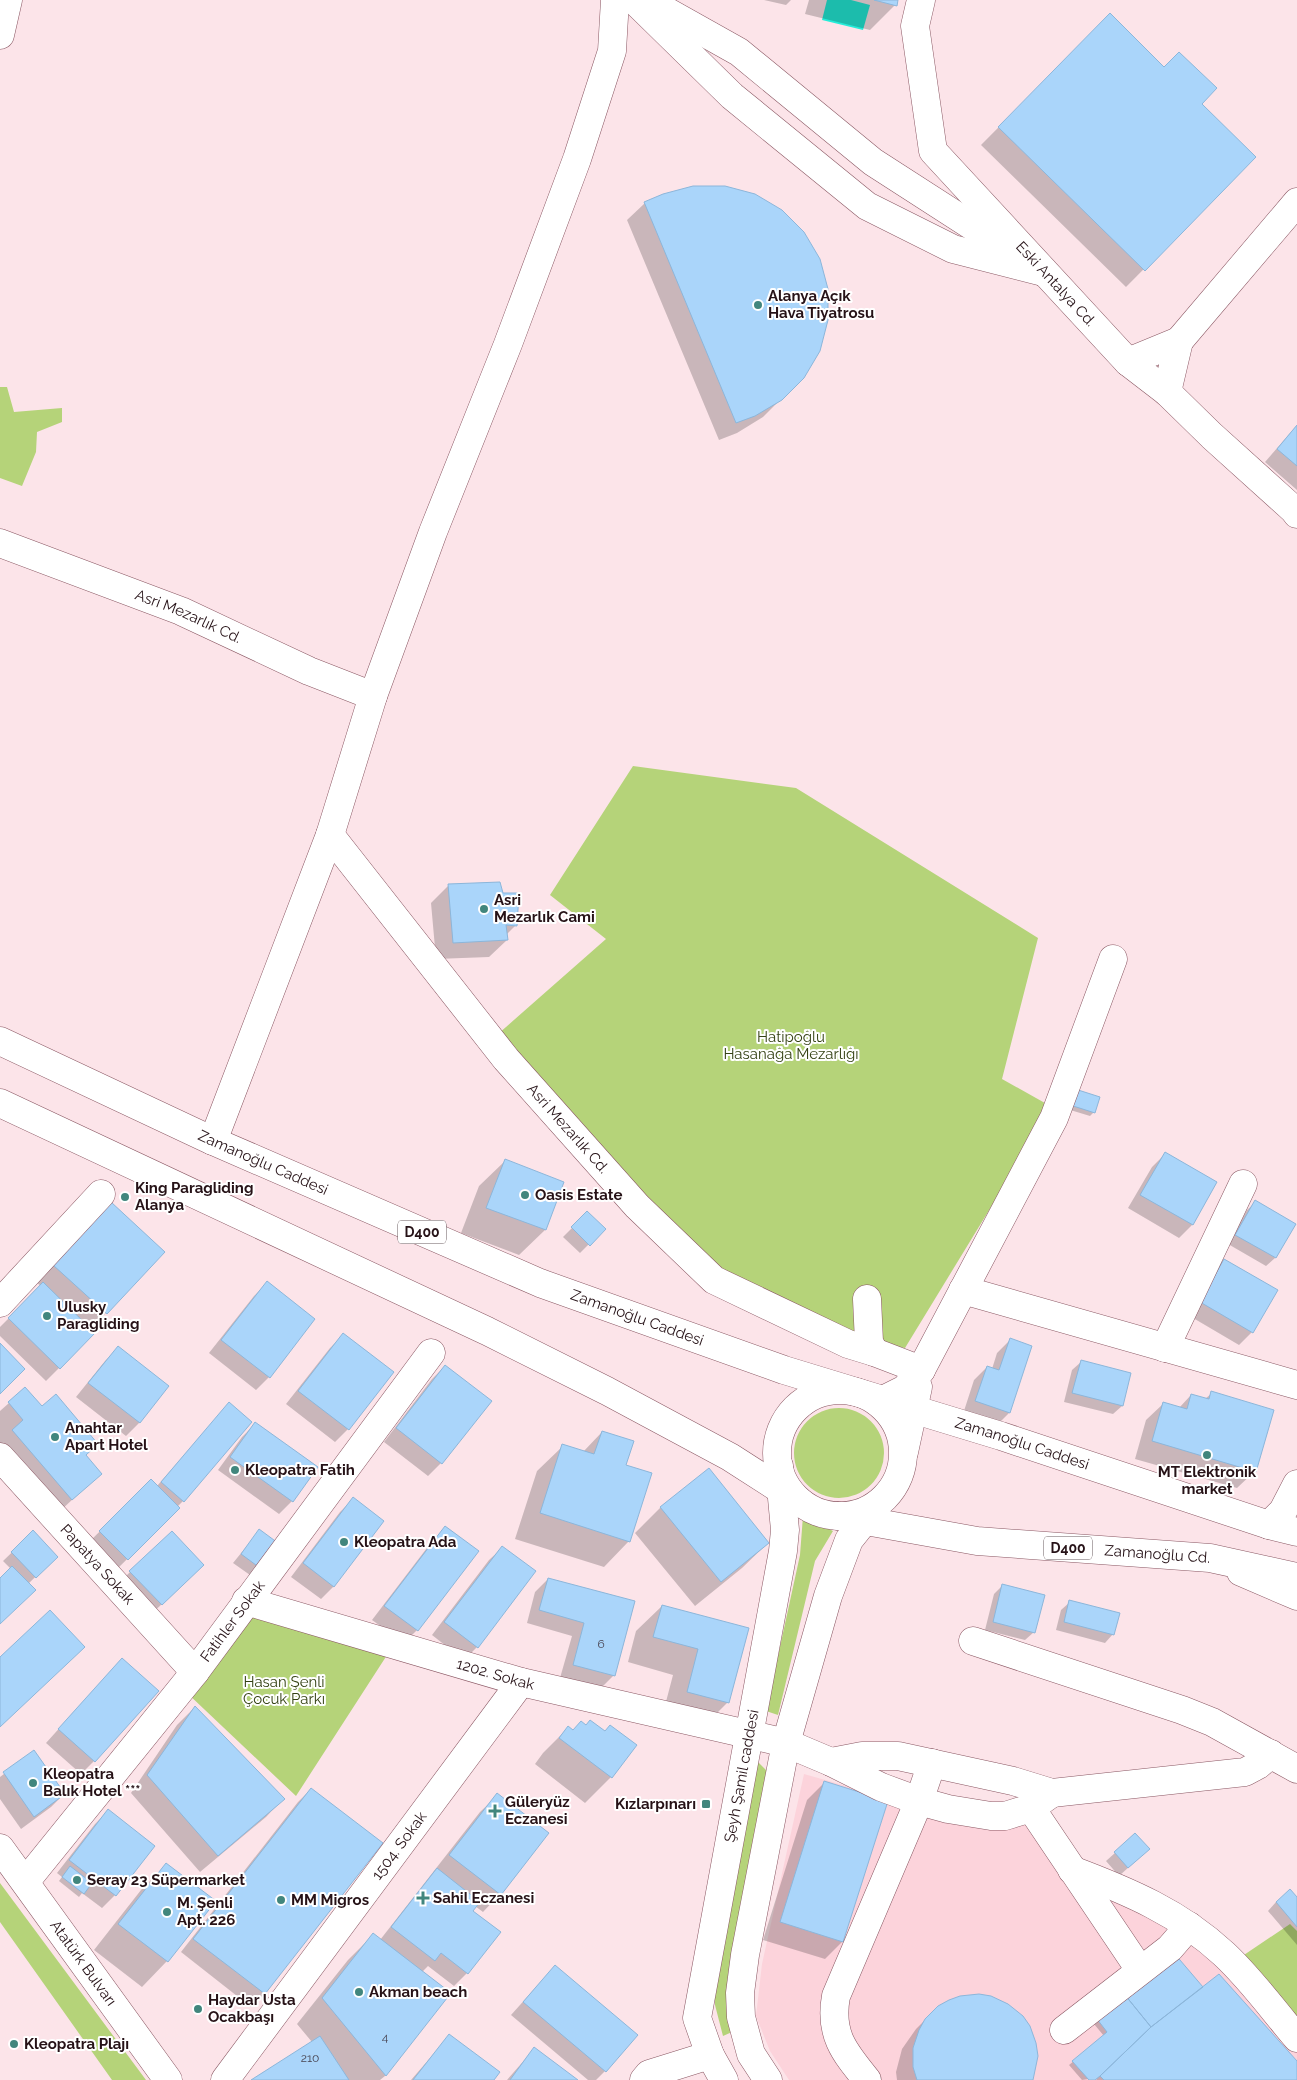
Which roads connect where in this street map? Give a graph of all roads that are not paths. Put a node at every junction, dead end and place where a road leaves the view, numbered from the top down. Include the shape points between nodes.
1 (8, 0) edge
2 (615, 0) edge
3 (634, 0) edge
4 (647, 0) edge
5 (921, 0) edge
6 (0, 35) edge
7 (1297, 202) edge
8 (1043, 272) junction
9 (1179, 341) junction
10 (1128, 362) junction
11 (1167, 392) junction
12 (1296, 506) edge
13 (0, 543) edge
14 (373, 696) junction
15 (330, 835) junction
16 (1113, 959) dead end
17 (0, 1041) edge
18 (0, 1103) edge
19 (213, 1141) junction
20 (1243, 1184) dead end
21 (101, 1194) dead end
22 (963, 1290) junction
23 (867, 1299) dead end
24 (0, 1304) edge
25 (1165, 1348) junction
26 (874, 1352) junction
27 (431, 1353) dead end
28 (921, 1370) junction
29 (1297, 1386) edge
30 (855, 1392) junction
31 (883, 1400) junction
32 (913, 1409) junction
33 (904, 1452) junction
34 (0, 1457) edge
35 (1297, 1484) edge
36 (787, 1486) junction
37 (860, 1514) junction
38 (1269, 1526) junction
39 (1297, 1532) edge
40 (1210, 1558) junction
41 (1297, 1577) edge
42 (1297, 1596) edge
43 (246, 1601) junction
44 (973, 1641) dead end
45 (195, 1672) junction
46 (521, 1682) junction
47 (749, 1734) junction
48 (786, 1743) junction
49 (1271, 1754) junction
50 (832, 1762) junction
51 (932, 1763) junction
52 (1297, 1769) edge
53 (1041, 1800) junction
54 (919, 1801) junction
55 (0, 1848) edge
56 (1072, 1870) junction
57 (26, 1881) junction
58 (1189, 1926) junction
59 (1140, 1970) junction
60 (1064, 2030) dead end
61 (1297, 2038) edge
62 (710, 2054) junction
63 (751, 2054) junction
64 (168, 2080) edge
65 (225, 2080) edge
66 (644, 2080) edge
67 (724, 2080) edge
68 (768, 2080) edge
69 (867, 2080) edge

1 - 6 main road
2 - 14 main road via 612,51 577,159
3 - 8 main road via 732,96 867,206 952,249
4 - 8 main road via 739,52 874,162
5 - 8 main road, Eski Antalya Cd. via 915,26 933,151
7 - 9 main road
8 - 10 main road, Eski Antalya Cd.
9 - 10 main road
9 - 11 main road
10 - 11 main road, Eski Antalya Cd.
11 - 12 main road, Eski Antalya Cd. via 1212,436
13 - 14 main road, Asri Mezarlık Cd. via 180,611 309,672
14 - 15 main road
15 - 19 main road
15 - 26 main road, Asri Mezarlık Cd. via 506,1059 638,1206 714,1280 848,1344
16 - 22 main road via 1054,1118
17 - 19 main road, Zamanoğlu Caddesi / D400
18 - 36 main road via 495,1335
19 - 30 main road, Zamanoğlu Caddesi / D400 via 540,1283
20 - 25 main road
21 - 24 main road
22 - 25 main road
22 - 28 main road
23 - 26 main road via 869,1342
25 - 29 main road
26 - 28 main road, Asri Mezarlık Cd.
27 - 43 main road, Fatihler Sokak
28 - 31 main road via 905,1389
28 - 32 main road
30 - 31 main road, Zamanoğlu Caddesi / D400
30 - 33 main road via 875,1400 890,1414 900,1432
30 - 36 main road via 834,1390 814,1396 796,1408 784,1425 778,1445
31 - 32 main road, Zamanoğlu Caddesi / D400
32 - 33 main road
32 - 38 main road, Zamanoğlu Caddesi / D400
33 - 37 main road via 901,1472 892,1490
34 - 45 main road, Papatya Sokak
35 - 38 main road via 1283,1511
36 - 37 main road via 818,1512
36 - 47 main road, Şeyh Şamil caddesi via 783,1551
37 - 40 main road, Zamanoğlu Cd. / D400 via 977,1541
37 - 48 main road via 828,1596
38 - 39 main road, Zamanoğlu Caddesi / D400
40 - 41 main road, Zamanoğlu Cd. / D400
40 - 42 main road
43 - 45 main road, Fatihler Sokak
43 - 46 main road, 1202. Sokak
44 - 49 main road via 1182,1710 1212,1722
45 - 57 main road, Fatihler Sokak
46 - 47 main road, 1202. Sokak
46 - 65 main road, 1504. Sokak
47 - 48 main road, 1202. Sokak
47 - 62 main road, Şeyh Şamil caddesi via 697,2018
48 - 50 main road, 1202. Sokak
48 - 63 main road via 740,1993 741,2018
49 - 52 main road
49 - 53 main road via 1245,1772
50 - 51 main road via 862,1756 898,1756
50 - 54 main road, 1202. Sokak via 881,1787
51 - 53 main road via 1013,1781
51 - 54 main road
53 - 54 main road, 1202. Sokak via 1005,1816 948,1809
53 - 56 main road
54 - 69 main road via 836,1996 833,2019 841,2046
55 - 57 main road, Atatürk Bulvarı
56 - 58 main road via 1145,1899
56 - 59 main road
57 - 64 main road, Atatürk Bulvarı
58 - 59 main road via 1170,1948
58 - 61 main road via 1241,1971
59 - 60 main road
62 - 63 main road
62 - 66 main road via 649,2074
62 - 67 main road, Şeyh Şamil caddesi
63 - 68 main road

